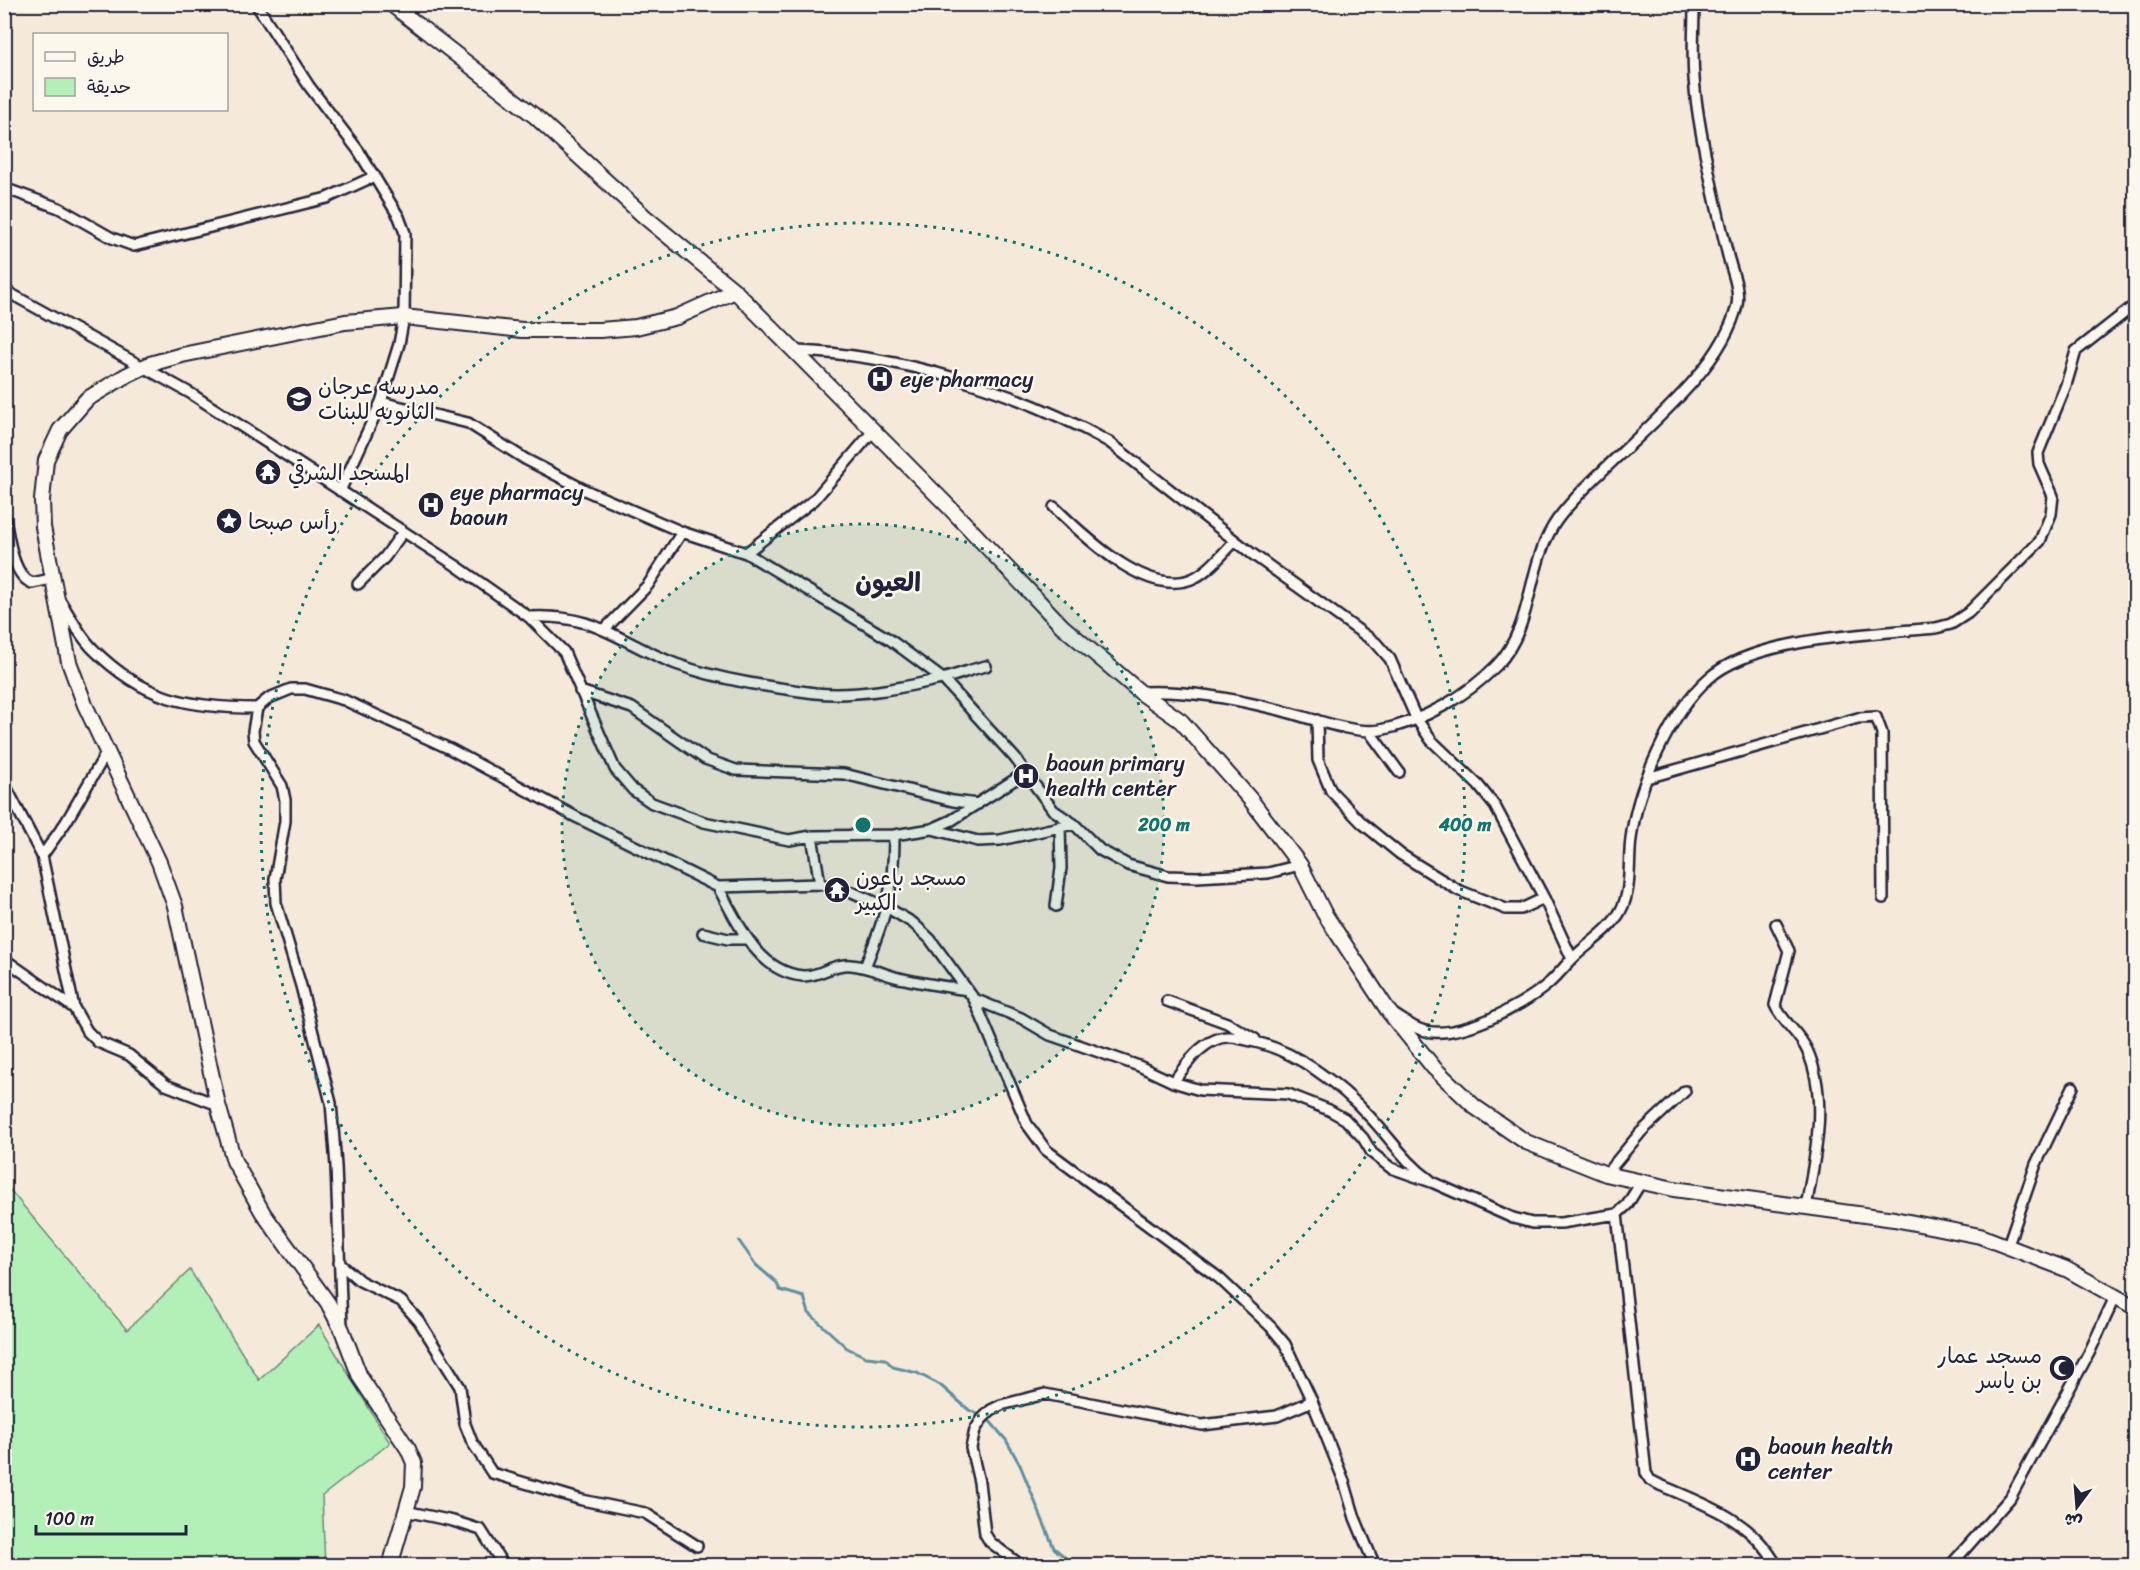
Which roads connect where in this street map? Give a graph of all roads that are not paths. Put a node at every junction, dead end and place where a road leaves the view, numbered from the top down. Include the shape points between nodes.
1 (256, 4) edge
2 (391, 4) edge
3 (1694, 4) edge
4 (375, 177) junction
5 (4, 188) edge
6 (4, 290) edge
7 (735, 291) junction
8 (2136, 304) edge
9 (404, 317) junction
10 (796, 351) junction
11 (144, 367) junction
12 (381, 402) junction
13 (874, 430) junction
14 (340, 491) junction
15 (1054, 507) dead end
16 (4, 515) edge
17 (403, 532) junction
18 (682, 532) junction
19 (1235, 541) junction
20 (746, 554) junction
21 (51, 579) junction
22 (358, 584) dead end
23 (56, 594) junction
24 (529, 616) junction
25 (606, 629) junction
26 (986, 666) dead end
27 (943, 679) junction
28 (580, 691) junction
29 (1140, 692) junction
30 (257, 708) junction
31 (1416, 718) junction
32 (1317, 720) junction
33 (1369, 731) junction
34 (108, 750) junction
35 (1399, 772) dead end
36 (1025, 773) junction
37 (1647, 778) junction
38 (4, 783) edge
39 (978, 804) junction
40 (1074, 824) junction
41 (1060, 826) junction
42 (932, 829) junction
43 (894, 835) junction
44 (812, 836) junction
45 (42, 856) junction
46 (1299, 865) junction
47 (820, 884) junction
48 (718, 886) junction
49 (1544, 898) junction
50 (1883, 898) dead end
51 (1056, 906) dead end
52 (888, 908) junction
53 (1776, 924) dead end
54 (703, 933) dead end
55 (747, 939) junction
56 (4, 959) edge
57 (1572, 959) junction
58 (866, 968) junction
59 (967, 990) junction
60 (974, 999) junction
61 (1167, 1001) dead end
62 (74, 1008) junction
63 (1389, 1012) junction
64 (1263, 1043) junction
65 (1173, 1082) junction
66 (2073, 1087) dead end
67 (1685, 1091) dead end
68 (218, 1105) junction
69 (1606, 1174) junction
70 (1434, 1183) junction
71 (1640, 1184) junction
72 (1806, 1207) junction
73 (1617, 1214) junction
74 (2008, 1245) junction
75 (339, 1263) junction
76 (2116, 1295) junction
77 (2136, 1308) edge
78 (342, 1330) junction
79 (1312, 1401) junction
80 (405, 1511) junction
81 (697, 1546) dead end
82 (390, 1566) edge
83 (504, 1566) edge
84 (1022, 1566) edge
85 (1375, 1566) edge
86 (1777, 1566) edge
87 (1950, 1566) edge

1 - 4 street
2 - 7 street via 536,117 645,217
3 - 31 street via 1694,79 1707,166 1736,285 1736,308 1717,349 1683,392 1557,521 1541,553 1517,636 1505,656 1458,697
4 - 5 street via 327,198 134,246 59,208
4 - 9 street via 405,233
6 - 11 street
7 - 9 street via 660,322 600,330 522,330
7 - 10 street
8 - 37 street via 2076,351 2038,453 2053,496 2044,533 2036,546 1968,613 1936,628 1762,649 1723,666 1693,695 1674,723
9 - 11 street via 345,322 182,355
9 - 12 street
10 - 13 street
10 - 19 street via 871,358 968,383 1048,411 1109,442
11 - 14 street
11 - 21 street via 87,399 55,438 46,460 42,501
12 - 14 street
12 - 18 street via 468,423 555,476
13 - 20 street via 814,500
13 - 29 street via 1062,626
14 - 17 street
15 - 19 street via 1111,555 1155,581 1169,583 1195,578
16 - 21 street via 14,558 24,578 32,583
17 - 22 street
17 - 24 street
18 - 20 street
18 - 25 street via 654,578
19 - 31 street via 1376,643 1390,659
20 - 27 street via 889,639
21 - 23 street
23 - 30 street via 93,649 157,694 193,705
23 - 34 street via 73,676
24 - 25 street via 561,616
24 - 28 street via 564,652
25 - 27 street via 699,672 788,690 832,695
26 - 27 street
27 - 36 street
28 - 39 street via 632,708 705,759 736,770 844,774
28 - 44 street via 615,769 633,790 652,803 753,834 789,840
29 - 32 street via 1206,694
29 - 46 street via 1180,721 1250,799
30 - 48 street via 291,689 344,700 450,749 576,817
30 - 75 street via 254,741 282,786 285,800 276,903 331,1103
31 - 33 street
31 - 49 street via 1431,740 1495,806
32 - 33 street
32 - 49 street via 1318,760 1331,792 1400,854 1458,890 1506,909 1521,909
33 - 35 street
34 - 45 street
34 - 68 street via 175,906
36 - 39 street
36 - 40 street via 1053,810
37 - 50 street via 1858,718 1876,717 1882,733
37 - 57 street via 1631,835 1621,910
38 - 45 street
39 - 42 street
40 - 41 street
40 - 46 street via 1100,850 1128,865 1168,876 1268,873
41 - 42 street via 978,841
41 - 51 street via 1061,868
42 - 43 street
43 - 44 street
43 - 52 street via 894,877
44 - 47 street
45 - 62 street
46 - 63 street via 1324,913
47 - 48 street
47 - 52 street via 852,892
48 - 55 street
49 - 57 street
52 - 58 street
52 - 59 street via 930,939
53 - 72 street via 1789,951 1775,1005 1809,1053 1816,1090 1817,1141
54 - 55 street
55 - 58 street via 773,965 801,976 840,965
56 - 62 street
57 - 63 street via 1534,994 1466,1027 1420,1030
58 - 59 street via 897,978
59 - 60 street
60 - 65 street via 1050,1035
60 - 79 street via 1027,1124 1046,1150 1191,1256 1270,1327 1285,1344
61 - 64 street via 1227,1023
62 - 68 street via 98,1042 123,1052 177,1091
63 - 69 street via 1434,1068 1476,1107 1526,1142
64 - 65 street via 1231,1037 1213,1040 1201,1048
64 - 70 street via 1346,1093 1409,1164
65 - 70 street via 1200,1090 1288,1094 1345,1119 1372,1154 1391,1168
66 - 74 street via 2036,1164
67 - 69 street via 1641,1132
68 - 78 street via 229,1146 246,1185 328,1303
69 - 71 street
70 - 73 street via 1532,1223 1561,1223
71 - 72 street
71 - 73 street
72 - 74 street via 1940,1227
73 - 86 street via 1646,1473 1650,1480 1739,1521
74 - 76 street
75 - 78 street
75 - 81 street via 360,1281 400,1301 419,1321 460,1387 465,1424 492,1473 582,1500 645,1513
76 - 77 street
76 - 87 street via 2010,1498
78 - 80 street via 360,1377 414,1463 414,1481
79 - 84 street via 1277,1416 1202,1425 1045,1394 991,1410 975,1430 971,1448 986,1534 990,1542
79 - 85 street
80 - 82 street
80 - 83 street via 481,1530

